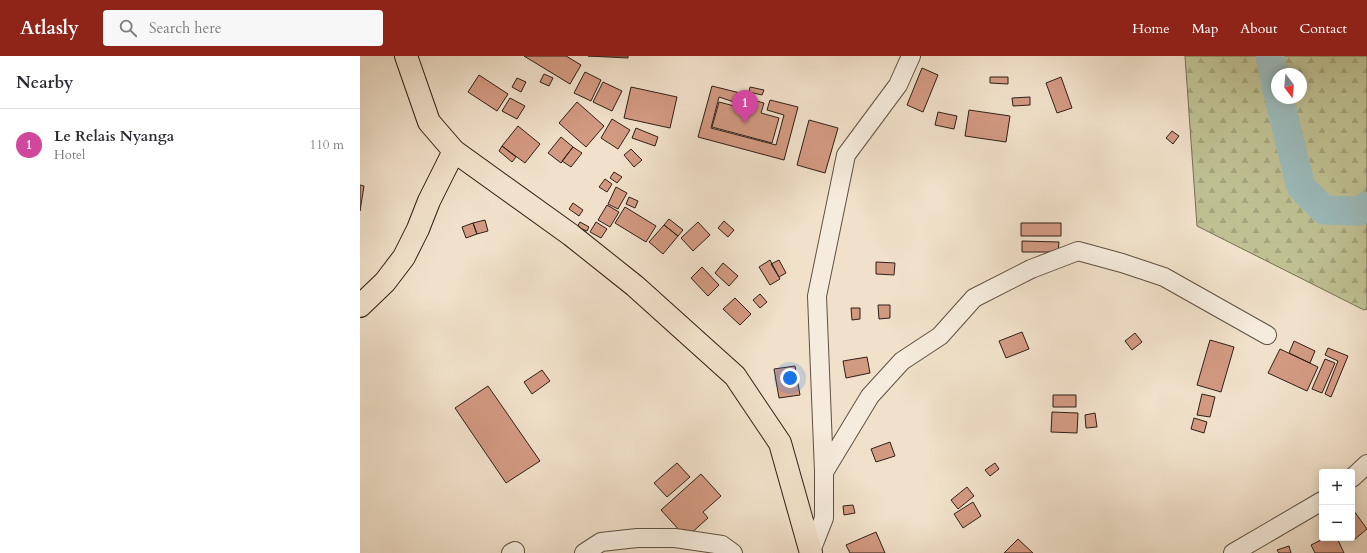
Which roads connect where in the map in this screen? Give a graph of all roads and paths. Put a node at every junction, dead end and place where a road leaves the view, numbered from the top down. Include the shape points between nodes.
1 (406, 56) edge
2 (911, 56) edge
3 (454, 151) junction
4 (360, 306) edge
5 (1267, 335) dead end
6 (1367, 464) edge
7 (824, 472) junction
8 (1355, 475) edge
9 (1319, 503) edge
10 (811, 552) edge
11 (511, 553) edge
12 (516, 553) edge
13 (584, 553) edge
14 (733, 553) edge
15 (1233, 553) edge

1 - 3 main road via 429,122
2 - 7 street via 898,86 846,155 817,296
3 - 4 main road via 404,256 385,282
3 - 10 main road via 572,234 635,286 735,376 780,443
5 - 7 street via 1164,277 1078,251 1031,269 974,298 940,336 902,361 870,396
6 - 8 street
7 - 10 street via 824,518
9 - 15 street
11 - 12 street
13 - 14 street via 601,542 637,538 675,538 722,545

